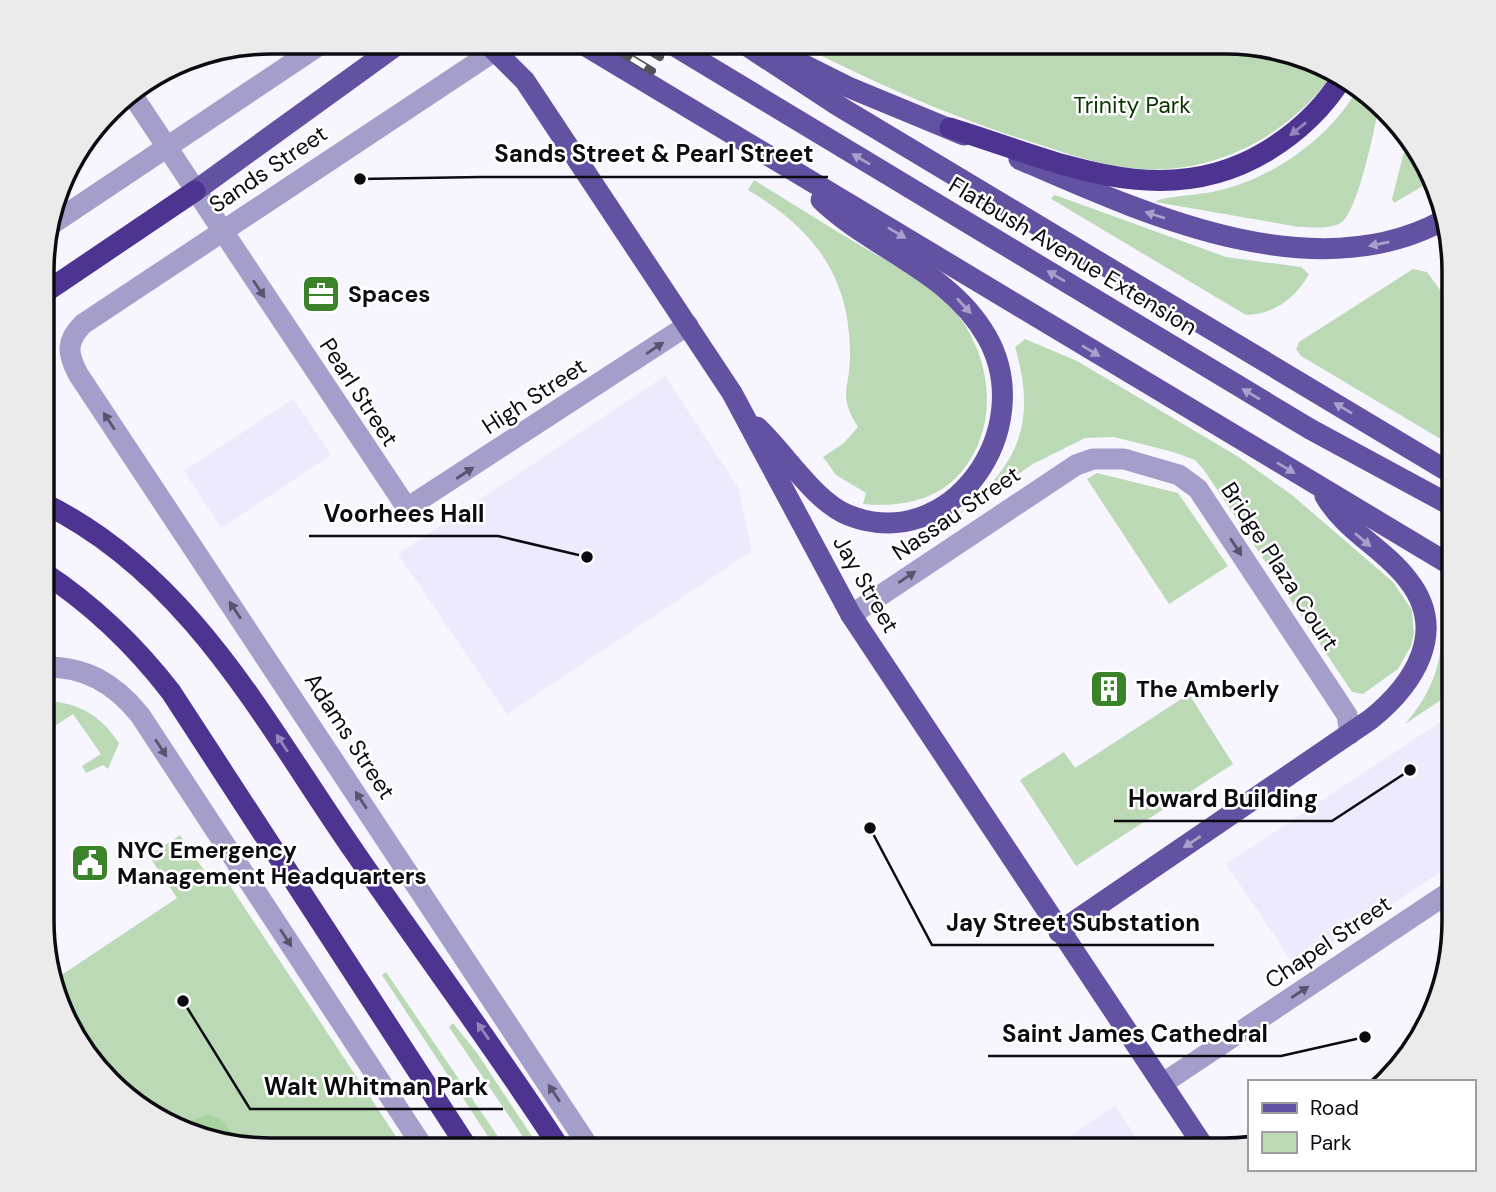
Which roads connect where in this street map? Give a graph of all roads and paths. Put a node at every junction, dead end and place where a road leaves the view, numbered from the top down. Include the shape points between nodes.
1 (306, 54) edge
2 (384, 54) edge
3 (483, 54) edge
4 (504, 54) edge
5 (599, 54) edge
6 (687, 54) edge
7 (765, 55) edge
8 (778, 55) edge
9 (1336, 86) edge
10 (843, 96) junction
11 (137, 102) edge
12 (950, 128) junction
13 (166, 147) junction
14 (796, 173) junction
15 (195, 191) junction
16 (61, 218) edge
17 (1436, 224) edge
18 (221, 232) junction
19 (54, 286) edge
20 (688, 325) junction
21 (69, 349) joint
22 (746, 417) junction
23 (1093, 459) joint
24 (1442, 467) edge
25 (1320, 488) junction
26 (1442, 500) edge
27 (407, 508) joint
28 (54, 510) edge
29 (1442, 560) edge
30 (54, 581) edge
31 (850, 615) junction
32 (55, 668) edge
33 (1350, 734) junction
34 (1441, 898) edge
35 (1059, 932) junction
36 (1162, 1084) junction
37 (417, 1137) edge
38 (461, 1137) edge
39 (553, 1137) edge
40 (583, 1137) edge
41 (1198, 1138) edge

1 - 13 street
2 - 15 main road, Sands Street
3 - 18 street, Sands Street
4 - 20 main road, Jay Street
5 - 14 main road
26 -> 6 main road, Flatbush Avenue Extension via 1310,429
7 - 10 main road
8 - 10 main road
9 -> 12 highway via 1318,112 1275,146 1227,171 1174,182 1123,180
10 - 12 main road
24 -> 10 main road, Flatbush Avenue Extension
11 - 13 street, Pearl Street
17 -> 12 main road via 1405,238 1346,250 1234,236 1150,214
13 - 15 street, Pearl Street
13 - 16 street
14 -> 22 main road via 830,209 932,276 978,322 997,358 1004,399 1002,423 995,445 968,485 932,511 893,522 850,516 832,506
14 -> 25 main road
15 - 18 street, Pearl Street
15 - 19 highway
18 - 21 street, Sands Street via 83,324
18 -> 27 street, Pearl Street
20 - 22 main road, Jay Street
27 -> 20 street, High Street
40 -> 21 street, Adams Street via 85,384 70,360
22 - 31 main road, Jay Street
31 -> 23 street, Nassau Street via 1056,477
23 -> 33 street, Bridge Plaza Court via 1110,457 1179,475 1198,489 1347,715
25 - 29 main road
25 -> 33 main road via 1344,523 1408,580 1424,615 1423,652 1409,684
39 -> 28 highway via 212,643 129,559
30 - 38 highway via 105,618 171,692
31 - 35 main road, Jay Street
32 -> 37 street via 109,684 140,715
33 -> 35 main road
36 -> 34 street, Chapel Street
35 - 36 main road, Jay Street
36 - 41 main road, Jay Street

